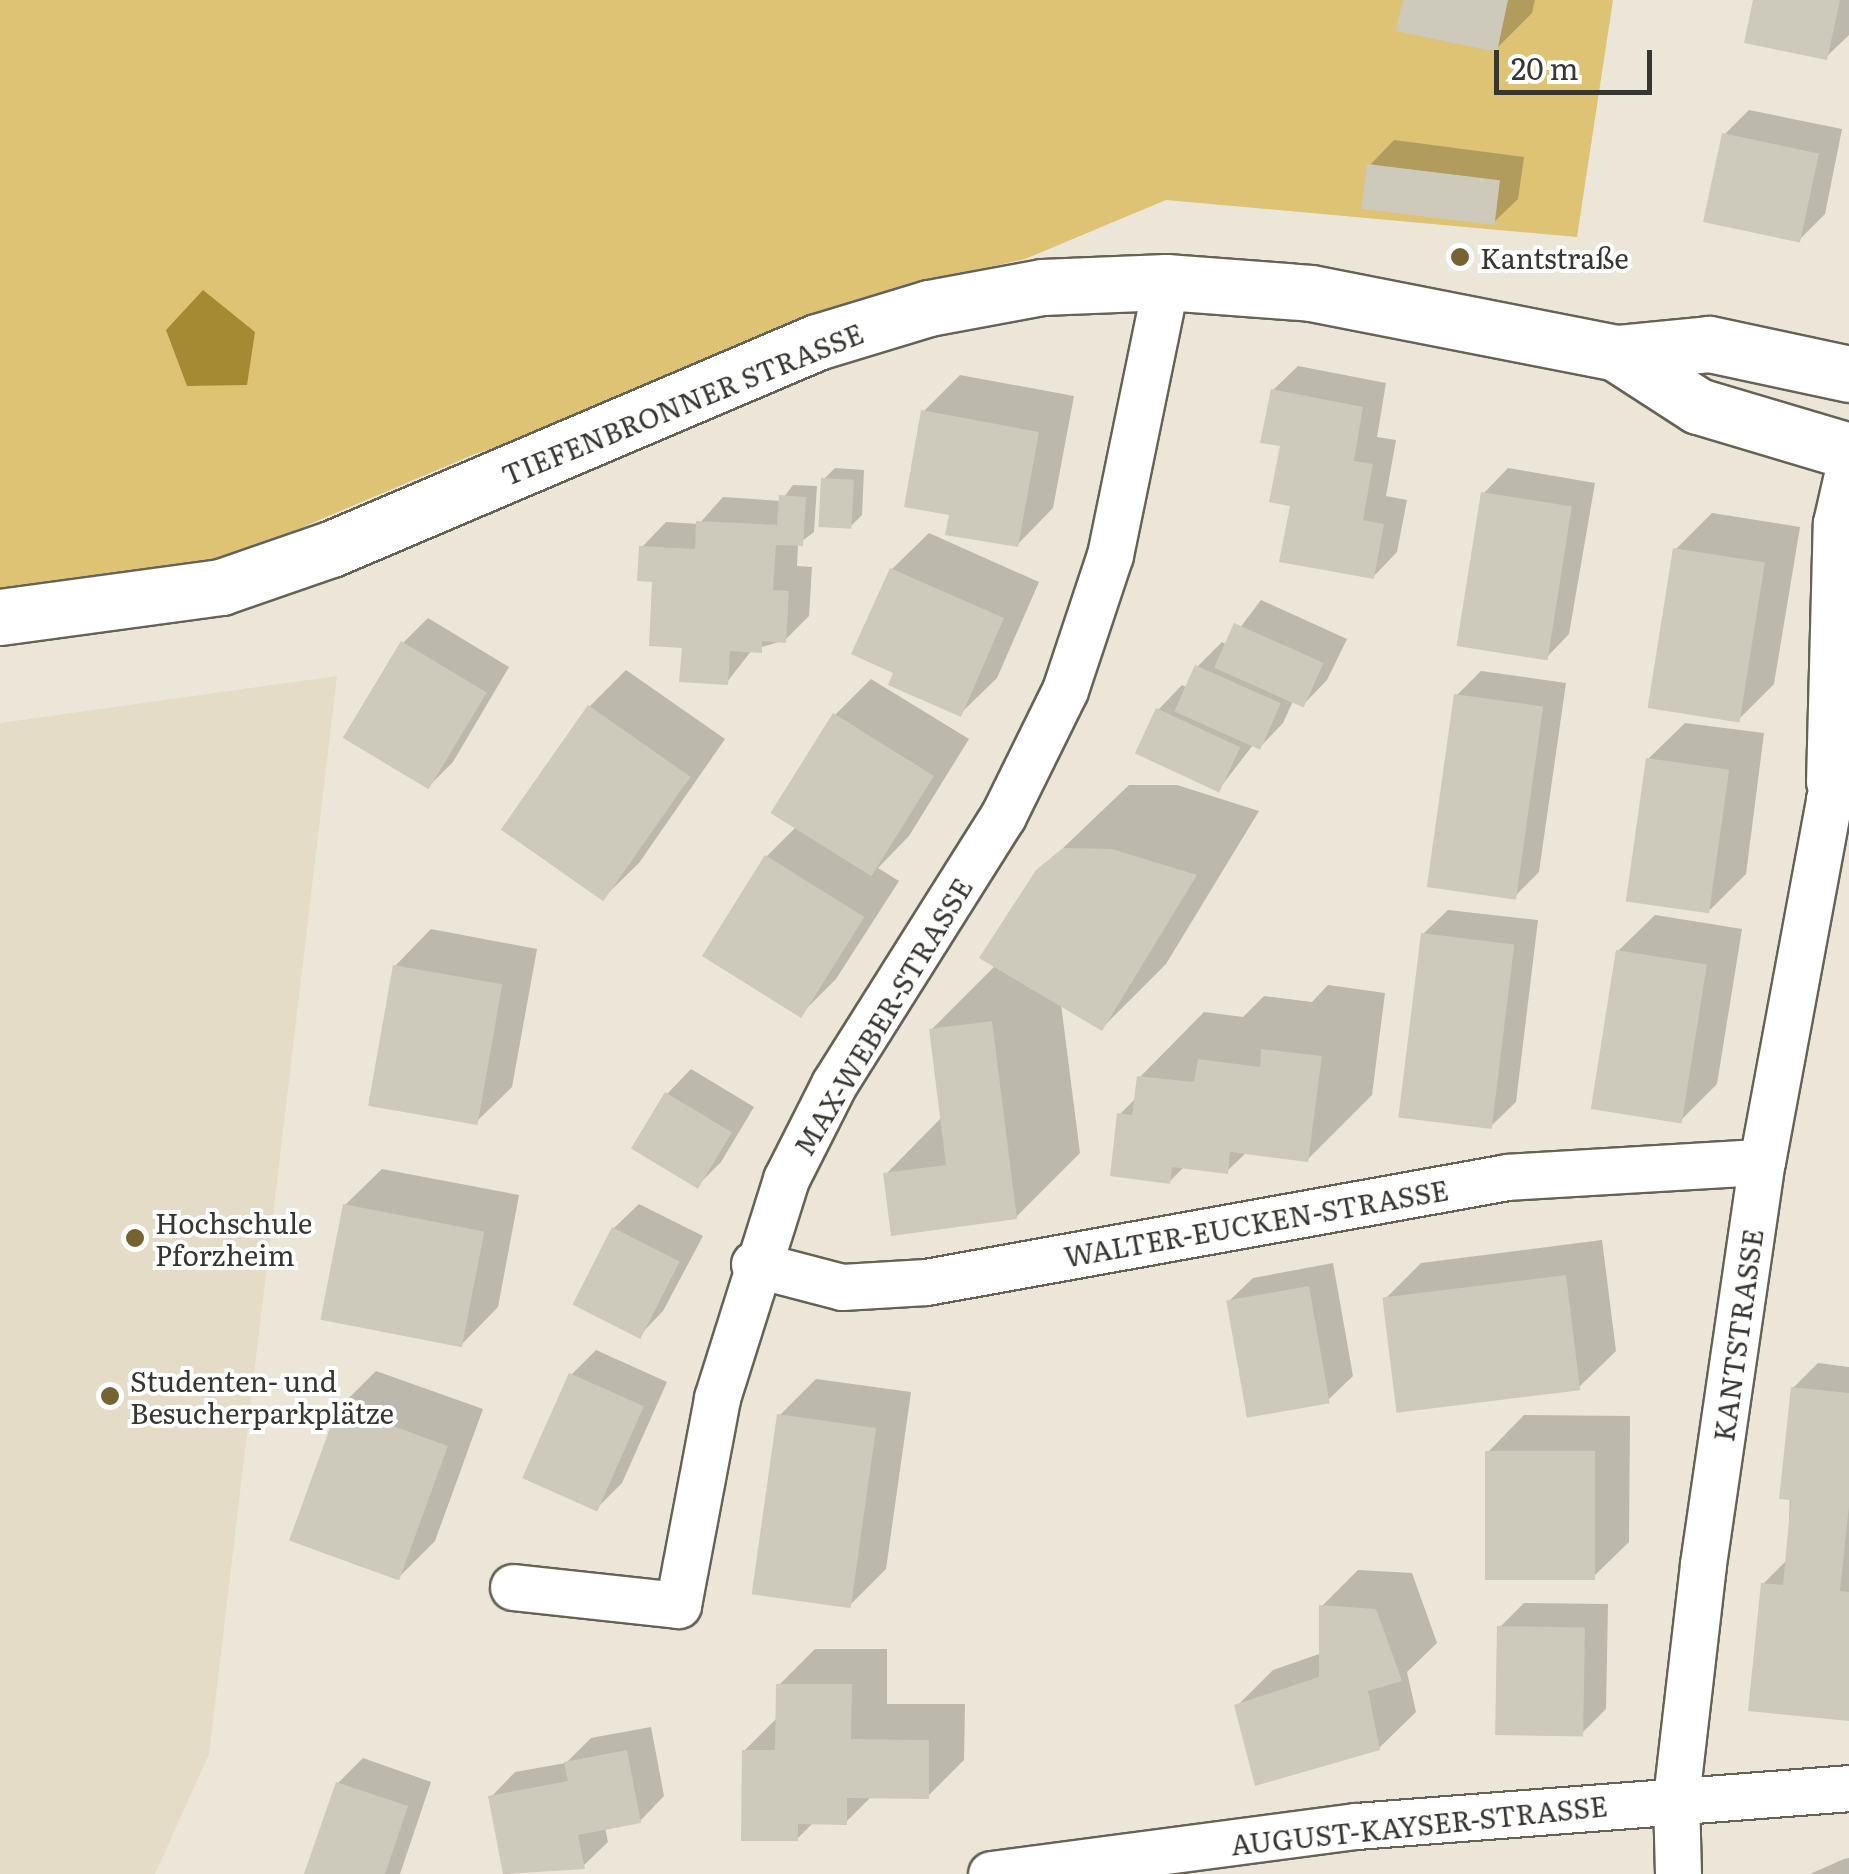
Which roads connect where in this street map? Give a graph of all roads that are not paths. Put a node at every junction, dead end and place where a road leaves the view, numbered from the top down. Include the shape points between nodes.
1 (1166, 282) junction
2 (1616, 353) junction
3 (1849, 374) edge
4 (1849, 451) edge
5 (1849, 466) edge
6 (0, 617) edge
7 (1849, 744) edge
8 (1829, 799) junction
9 (1762, 1162) junction
10 (754, 1264) junction
11 (513, 1587) dead end
12 (1849, 1788) edge
13 (1676, 1798) junction
14 (991, 1874) edge
15 (1678, 1874) edge

1 - 2 street, TIEFENBRONNER STRASSE via 1311,293
1 - 6 street, TIEFENBRONNER STRASSE via 1042,288 929,308 816,342 330,550 221,586 122,605
1 - 10 street, MAX-WEBER-STRASSE via 1110,555 1066,690 1003,816 834,1084 786,1179
2 - 3 street, TIEFENBRONNER STRASSE via 1709,344
2 - 4 street, TIEFENBRONNER STRASSE via 1698,406
5 - 8 street, KANTSTRASSE via 1836,523
7 - 8 street, KANTSTRASSE
8 - 9 street, KANTSTRASSE
9 - 10 street, WALTER-EUCKEN-STRASSE via 1507,1177 926,1282 842,1287
9 - 13 street, KANTSTRASSE
10 - 11 street, MAX-WEBER-STRASSE via 717,1398 678,1605
12 - 13 street, AUGUST-KAYSER-STRASSE
13 - 14 street, AUGUST-KAYSER-STRASSE via 1356,1826
13 - 15 street, KANTSTRASSE

